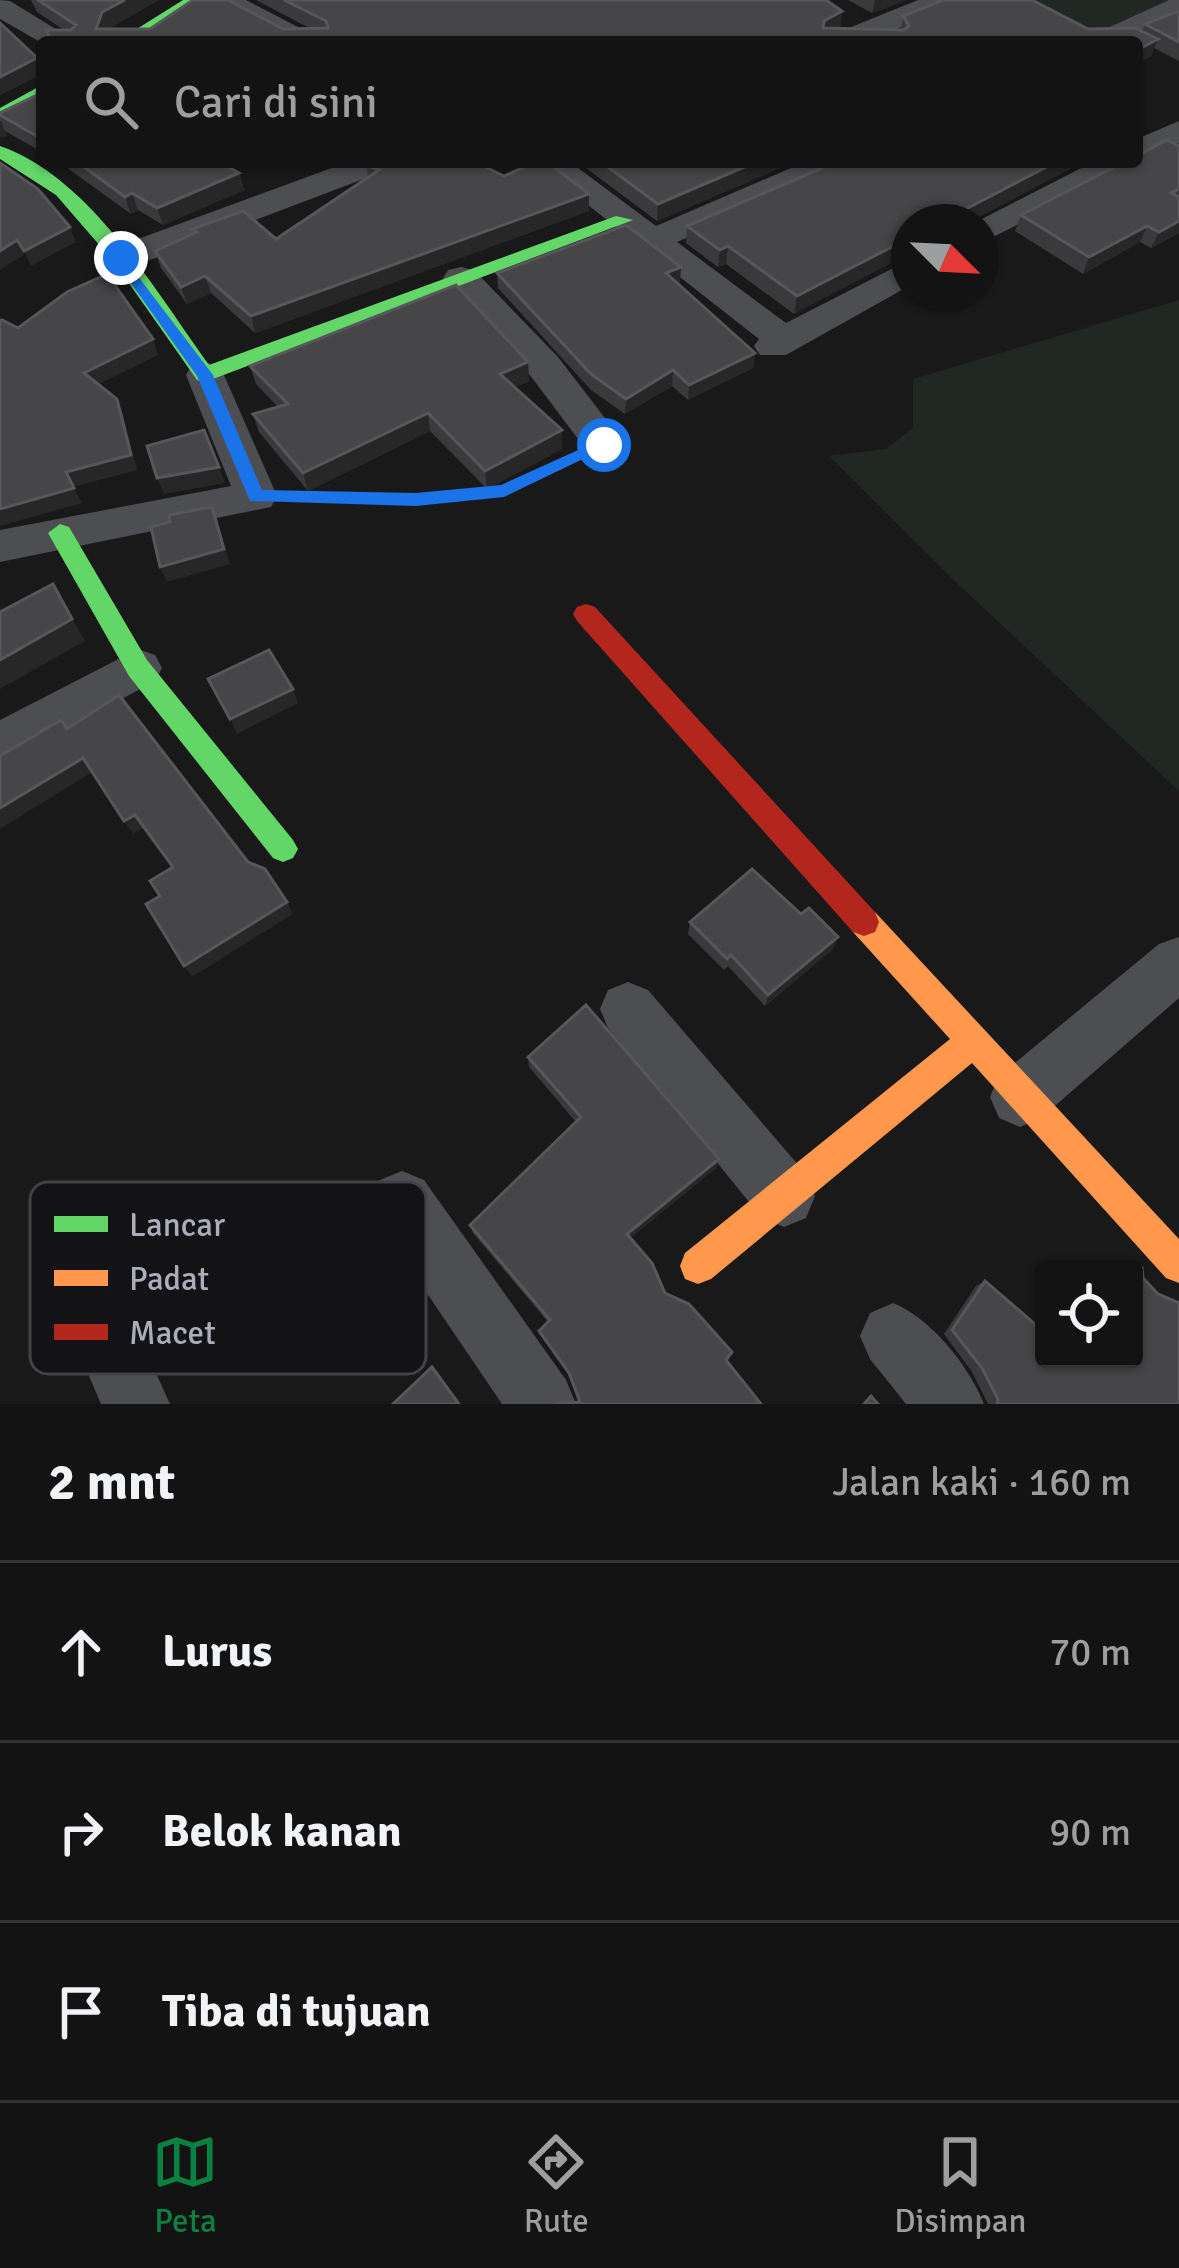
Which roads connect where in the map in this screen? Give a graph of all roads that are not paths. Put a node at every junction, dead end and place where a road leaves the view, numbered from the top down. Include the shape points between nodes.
1 (224, 0) edge
2 (943, 0) edge
3 (181, 3) edge
4 (0, 7) edge
5 (1179, 7) edge
6 (837, 10) edge
7 (51, 36) edge
8 (133, 36) edge
9 (299, 36) edge
10 (881, 36) edge
11 (1101, 36) edge
12 (36, 94) edge
13 (0, 115) edge
14 (1179, 131) edge
15 (1143, 149) edge
16 (0, 151) edge
17 (362, 168) edge
18 (557, 168) edge
19 (816, 168) edge
20 (1099, 168) edge
21 (999, 223) edge
22 (639, 230) junction
23 (121, 258) junction
24 (461, 278) junction
25 (891, 281) edge
26 (205, 375) junction
27 (604, 445) road end
28 (59, 533) junction
29 (0, 546) edge
30 (586, 614) dead end
31 (138, 668) junction
32 (0, 744) edge
33 (283, 849) dead end
34 (1179, 963) edge
35 (628, 1009) dead end
36 (975, 1040) junction
37 (1020, 1096) junction
38 (784, 1196) junction
39 (426, 1237) edge
40 (1179, 1265) edge
41 (698, 1266) dead end
42 (892, 1336) dead end
43 (122, 1374) edge
44 (136, 1404) edge
45 (542, 1404) edge
46 (950, 1404) edge

1 - 9 street
2 - 10 street
3 - 8 street
4 - 7 street
5 - 11 street
6 - 10 street
12 - 13 street
14 - 15 street
16 - 23 street via 63,191
17 - 23 street
18 - 22 street
19 - 22 street
20 - 21 street
22 - 24 street
22 - 25 street via 778,343
23 - 26 street
24 - 26 street
24 - 27 street
26 - 28 street via 256,496
28 - 29 street
28 - 31 street
30 - 36 street
31 - 32 street
31 - 33 street
34 - 37 street
35 - 38 street
36 - 37 street
36 - 38 street
37 - 40 street
38 - 41 street
39 - 45 street
42 - 46 street
43 - 44 street

